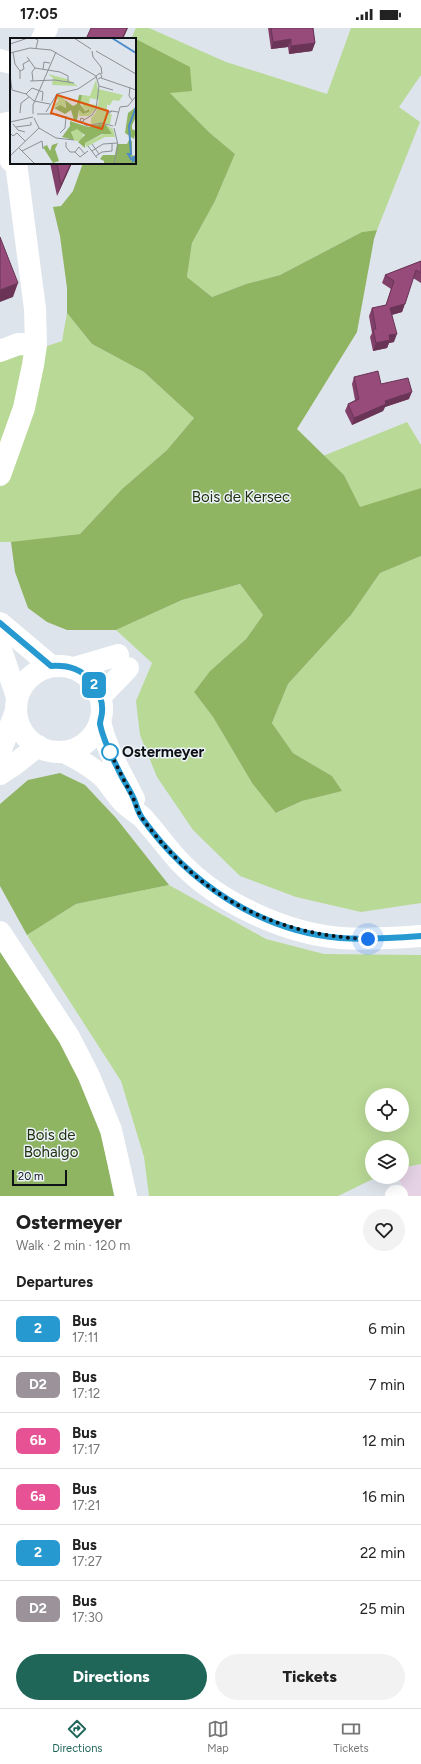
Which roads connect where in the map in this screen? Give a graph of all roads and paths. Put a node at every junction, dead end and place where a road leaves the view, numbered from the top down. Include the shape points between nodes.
1 (47, 28) edge
2 (42, 38) edge
3 (10, 122) edge
4 (0, 125) edge
5 (0, 140) edge
6 (10, 157) edge
7 (14, 164) edge
8 (36, 345) junction
9 (0, 350) edge
10 (0, 475) edge
11 (0, 623) edge
12 (0, 647) edge
13 (51, 666) junction
14 (74, 668) junction
15 (100, 697) junction
16 (17, 704) junction
17 (100, 722) junction
18 (38, 746) junction
19 (0, 752) edge
20 (64, 752) junction
21 (0, 774) edge
22 (141, 816) junction
23 (0, 932) edge
24 (421, 936) edge
25 (126, 1196) edge

1 - 2 street
3 - 4 street
5 - 6 street
7 - 8 street via 36,309
8 - 9 street via 18,344
8 - 10 street via 24,408
11 - 13 street
12 - 16 street
13 - 14 street
13 - 16 street via 30,677 22,686
14 - 15 street via 85,674
14 - 15 street via 123,661
15 - 17 street
16 - 18 street via 19,725 26,737
16 - 19 street
17 - 20 street via 95,733 86,742
17 - 22 street via 104,740
18 - 20 street
18 - 21 street
20 - 22 street via 99,774 124,803
22 - 24 street via 199,880 222,896 276,924 339,938 382,939
23 - 25 street via 69,1037 90,1076 110,1130

